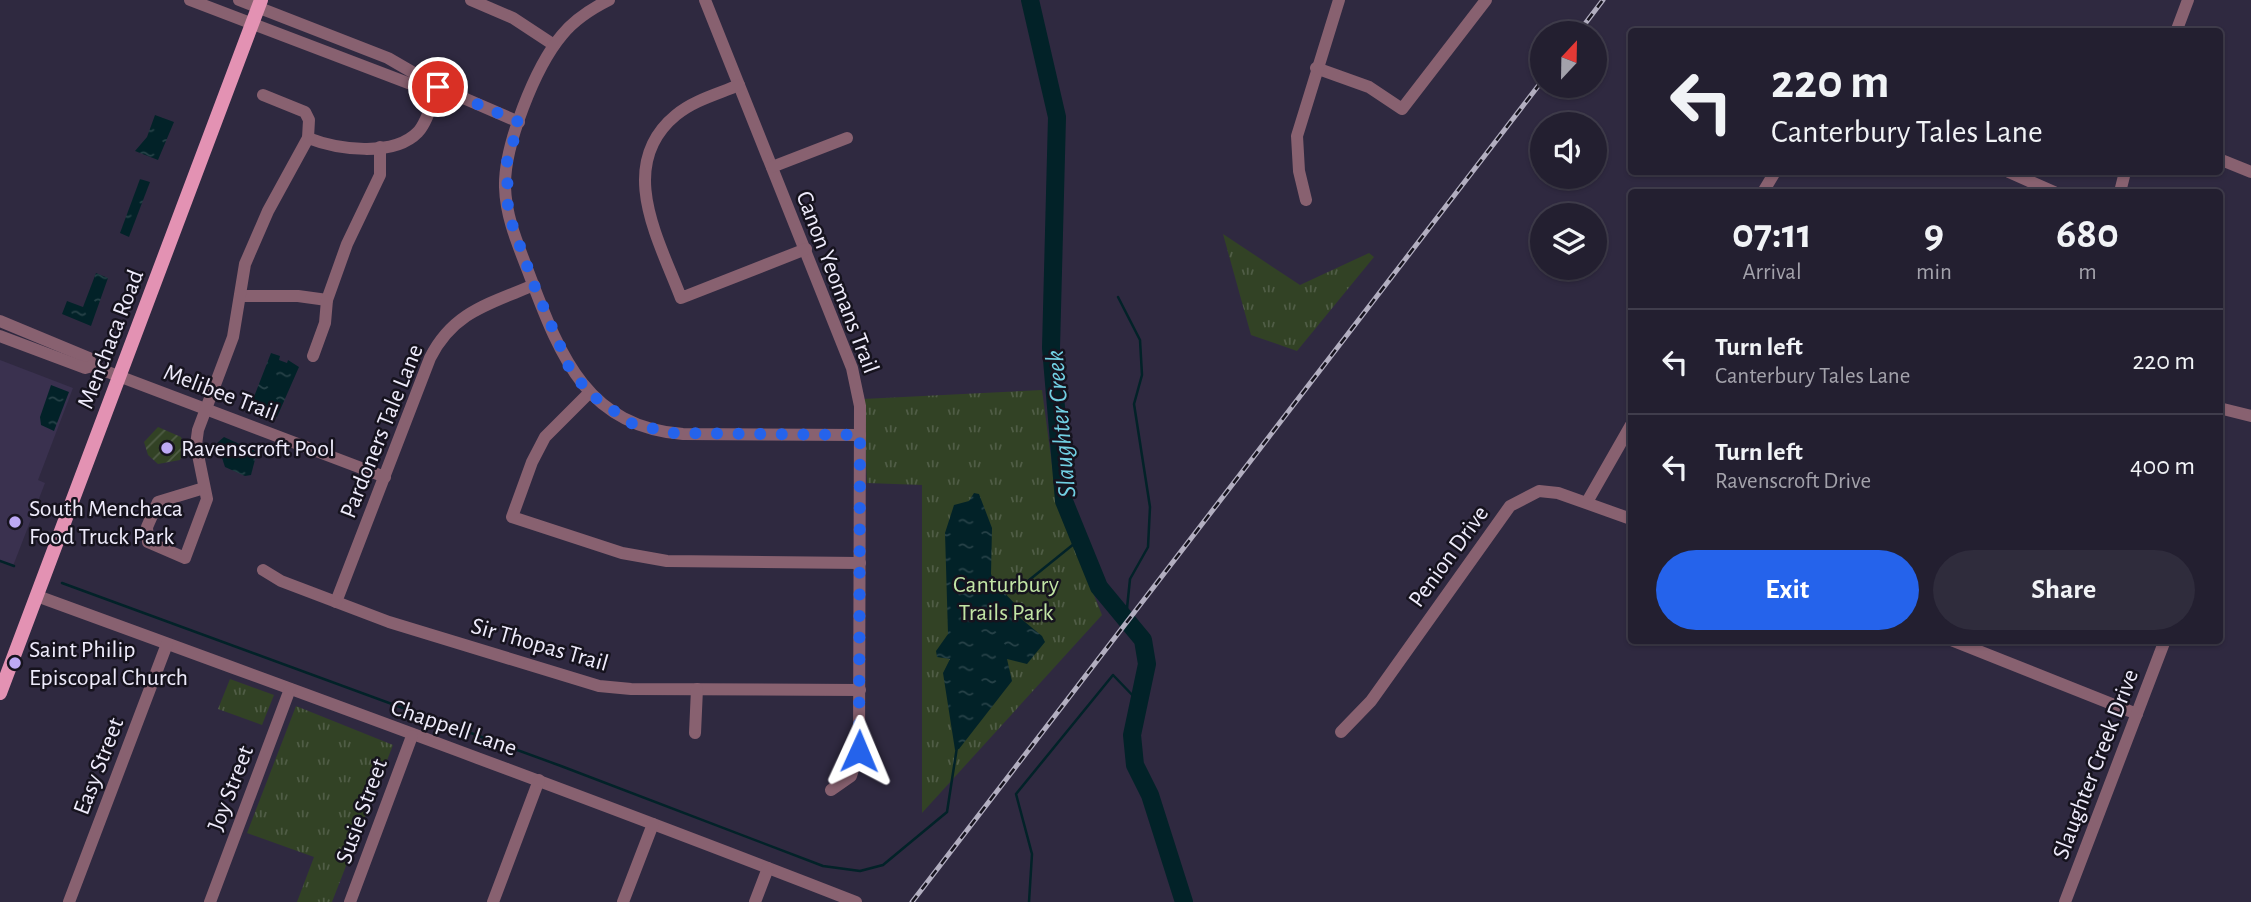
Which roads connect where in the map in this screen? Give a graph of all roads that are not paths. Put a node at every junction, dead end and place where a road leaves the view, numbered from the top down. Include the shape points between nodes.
1 (190, 0) edge
2 (239, 0) edge
3 (471, 0) edge
4 (609, 0) edge
5 (705, 0) edge
6 (1339, 0) edge
7 (1486, 0) edge
8 (2188, 0) edge
9 (259, 4) edge
10 (251, 24) junction
11 (2178, 28) edge
12 (554, 45) junction
13 (1316, 68) junction
14 (739, 85) junction
15 (438, 87) junction
16 (263, 95) dead end
17 (519, 122) junction
18 (307, 138) junction
19 (847, 138) dead end
20 (380, 147) junction
21 (2223, 161) edge
22 (772, 167) junction
23 (2251, 172) edge
24 (2016, 175) edge
25 (2047, 189) edge
26 (1306, 200) dead end
27 (806, 249) junction
28 (534, 285) junction
29 (240, 296) junction
30 (327, 300) junction
31 (0, 321) edge
32 (0, 336) edge
33 (313, 356) dead end
34 (92, 366) junction
35 (120, 376) junction
36 (589, 393) junction
37 (206, 408) junction
38 (2223, 409) edge
39 (2251, 416) edge
40 (1628, 430) edge
41 (860, 435) junction
42 (385, 477) junction
43 (204, 488) junction
44 (1587, 502) junction
45 (1628, 518) edge
46 (860, 563) junction
47 (263, 570) dead end
48 (37, 596) junction
49 (336, 602) junction
50 (167, 644) junction
51 (1961, 644) edge
52 (2163, 644) edge
53 (5, 667) edge
54 (697, 689) junction
55 (290, 690) junction
56 (860, 690) junction
57 (0, 694) edge
58 (2137, 714) junction
59 (1341, 732) dead end
60 (695, 733) dead end
61 (412, 736) junction
62 (539, 780) junction
63 (831, 789) dead end
64 (653, 824) junction
65 (768, 868) junction
66 (68, 902) edge
67 (210, 902) edge
68 (350, 902) edge
69 (493, 902) edge
70 (624, 902) edge
71 (755, 902) edge
72 (856, 902) edge
73 (2065, 902) edge

1 - 10 street
2 - 9 street
3 - 12 street via 513,18
4 - 12 street via 576,21
5 - 14 street, Canon Yeomans Trail
6 - 13 street
7 - 13 street via 1402,109 1369,87
8 - 11 street
9 - 10 main road, Menchaca Road
9 - 15 street via 388,58
10 - 15 street via 408,83
10 - 35 main road, Menchaca Road
12 - 17 street
13 - 26 street via 1297,136
14 - 22 street, Canon Yeomans Trail
14 - 27 street via 676,114 656,138 645,163 645,198 681,298
15 - 17 street
15 - 20 street via 419,131
16 - 18 street via 305,112
17 - 28 street via 505,188 512,229
18 - 20 street via 347,149
18 - 29 street via 261,226 245,264
19 - 22 street
20 - 30 street via 380,175
21 - 23 street
22 - 27 street, Canon Yeomans Trail
24 - 25 street
27 - 41 street, Canon Yeomans Trail via 852,368
28 - 36 street via 569,367
28 - 42 street, Pardoners Tale Lane via 458,320 442,337
29 - 30 street
29 - 37 street via 233,337
30 - 33 street via 325,323
31 - 34 street via 89,358
32 - 34 street via 85,368
34 - 35 street, Melibee Trail
35 - 37 street, Melibee Trail
35 - 48 main road, Menchaca Road
36 - 41 street via 631,423 670,433
36 - 46 street via 545,437 512,517 622,553 667,561
37 - 42 street, Melibee Trail
37 - 43 street via 195,438
38 - 39 street
40 - 44 street
41 - 46 street, Canon Yeomans Trail
42 - 49 street, Pardoners Tale Lane
43 - 43 street via 205,505 185,558 148,542 147,527 158,502
44 - 45 street, Penion Drive
44 - 59 street, Penion Drive via 1539,491 1510,506 1371,701
46 - 56 street, Canon Yeomans Trail
47 - 49 street, Sir Thopas Trail
48 - 50 street, Chappell Lane
48 - 53 main road, Menchaca Road
49 - 54 street, Sir Thopas Trail via 599,686
50 - 55 street, Chappell Lane
50 - 66 street, Easy Street
51 - 58 street
52 - 58 street, Slaughter Creek Drive
53 - 57 main road, Menchaca Road
54 - 56 street, Sir Thopas Trail
54 - 60 street
55 - 61 street, Chappell Lane
55 - 67 street, Joy Street
56 - 63 street, Canon Yeomans Trail via 857,762 846,782
58 - 73 street, Slaughter Creek Drive
61 - 62 street, Chappell Lane
61 - 68 street, Susie Street
62 - 64 street, Chappell Lane
62 - 69 street
64 - 65 street, Chappell Lane
64 - 70 street
65 - 71 street
65 - 72 street, Chappell Lane

